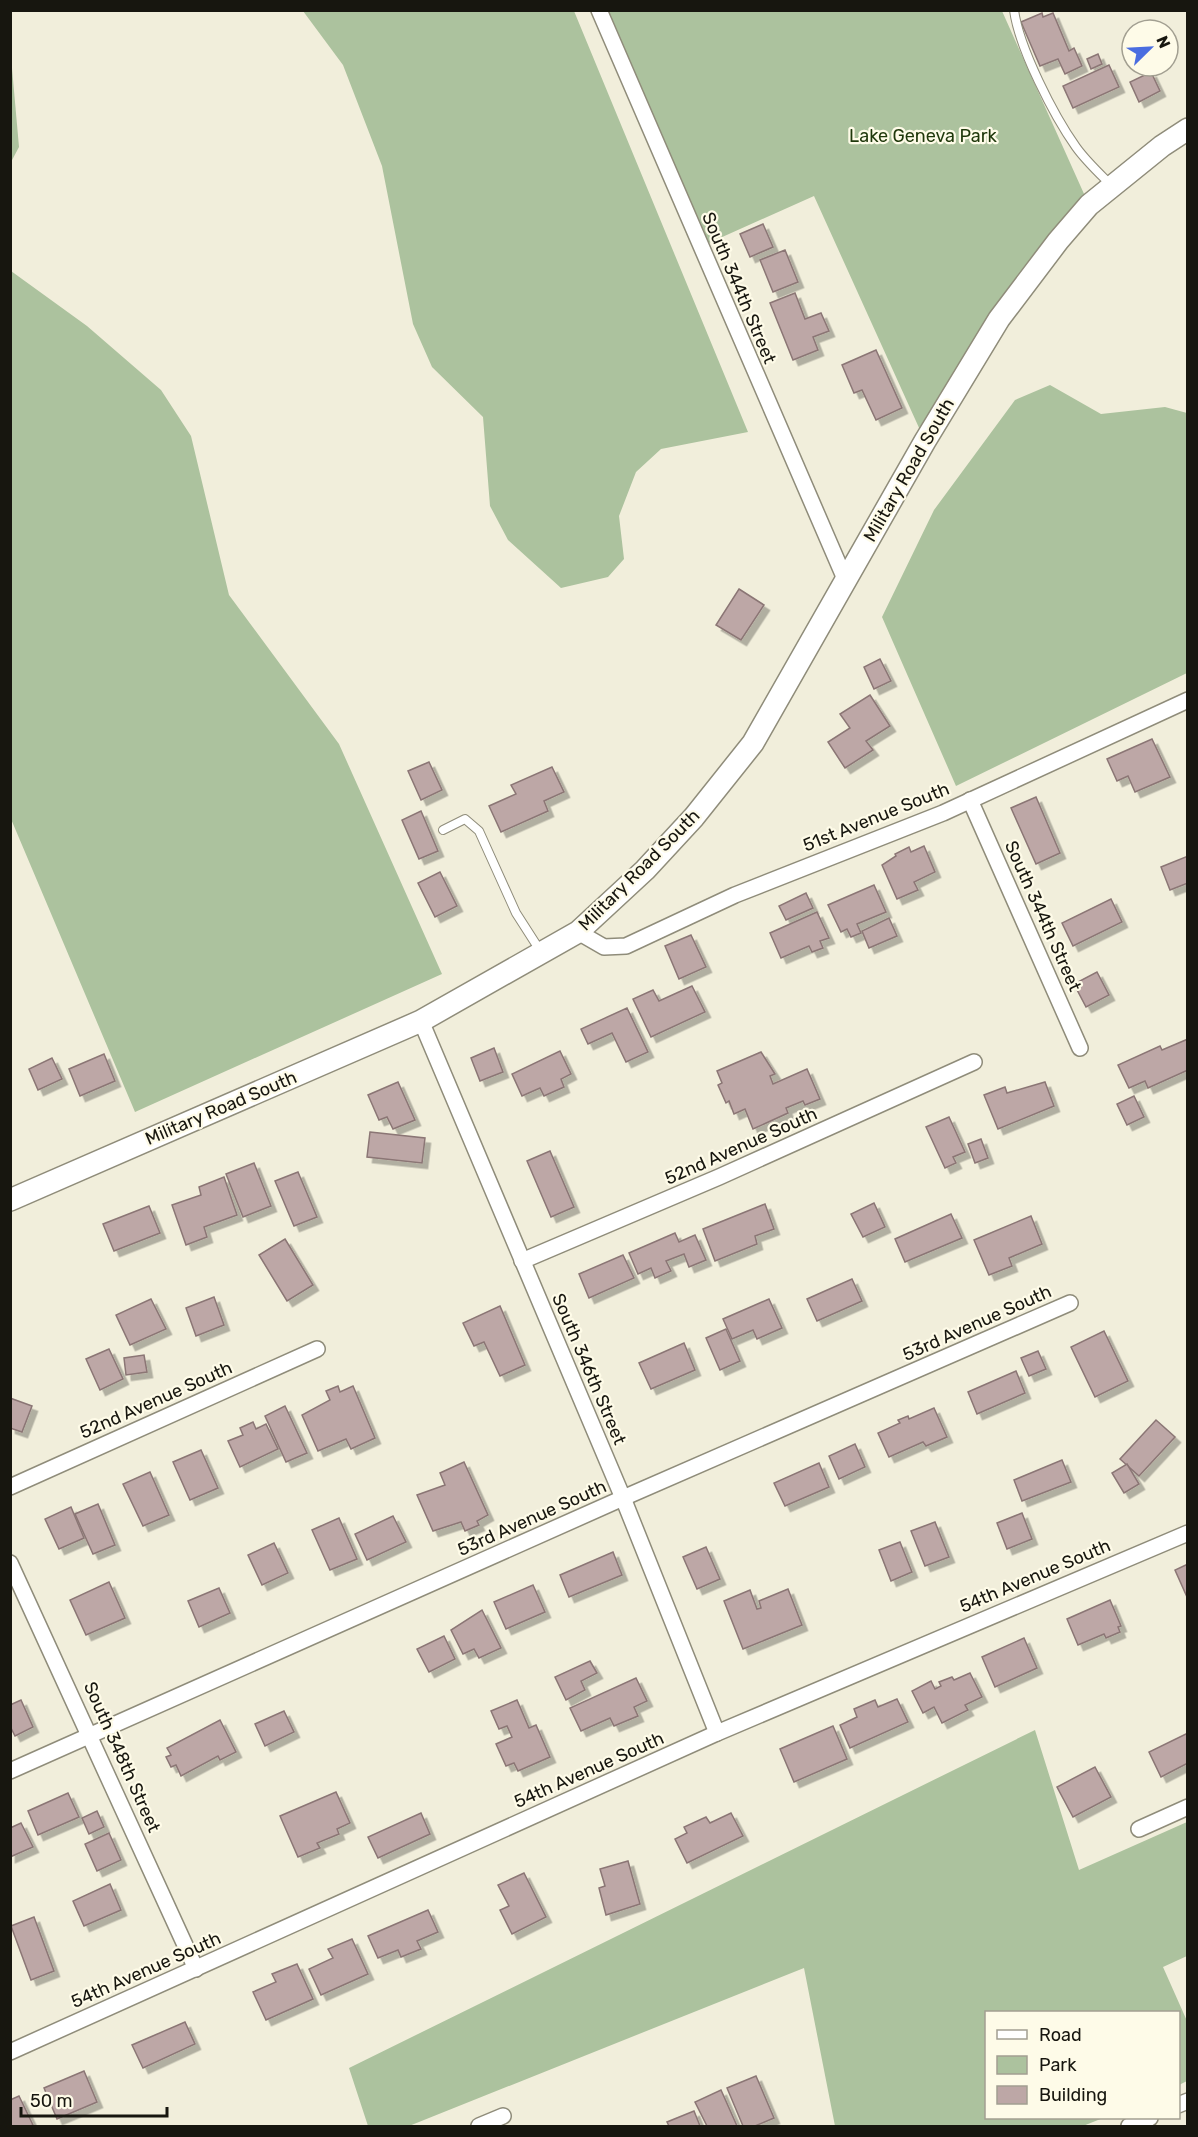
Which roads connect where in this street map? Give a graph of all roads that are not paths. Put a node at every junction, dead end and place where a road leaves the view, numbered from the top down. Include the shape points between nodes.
1 (599, 10) edge
2 (1014, 10) edge
3 (1188, 129) edge
4 (1112, 186) junction
5 (845, 579) junction
6 (1188, 700) edge
7 (970, 800) junction
8 (443, 830) dead end
9 (578, 932) junction
10 (542, 953) junction
11 (421, 1021) junction
12 (1080, 1048) dead end
13 (974, 1062) dead end
14 (10, 1200) edge
15 (522, 1261) junction
16 (1070, 1303) dead end
17 (317, 1349) dead end
18 (10, 1487) edge
19 (623, 1498) junction
20 (1188, 1533) edge
21 (10, 1563) edge
22 (717, 1733) junction
23 (92, 1736) junction
24 (10, 1771) edge
25 (1188, 1807) edge
26 (1139, 1829) dead end
27 (196, 1969) junction
28 (10, 2052) edge
29 (503, 2116) dead end
30 (1148, 2119) edge
31 (480, 2127) edge
32 (1129, 2127) edge

1 - 5 street, South 344th Street
2 - 4 lane via 1020,36 1061,121 1075,146
3 - 4 main road, Military Road South
4 - 5 main road, Military Road South via 1089,205 1058,241 999,320
5 - 9 main road, Military Road South via 753,742 694,817 645,870
6 - 7 street, 51st Avenue South
7 - 9 street, 51st Avenue South via 735,895 626,946 604,947
7 - 12 street, South 344th Street
8 - 10 lane via 465,819 479,831 516,913
9 - 10 main road, Military Road South
10 - 11 main road, Military Road South
11 - 14 main road, Military Road South
11 - 15 street, South 346th Street
13 - 15 street, 52nd Avenue South
15 - 19 street, South 346th Street
16 - 19 street, 53rd Avenue South
17 - 18 street, 52nd Avenue South
19 - 22 street, South 346th Street
19 - 23 street, 53rd Avenue South
20 - 22 street, 54th Avenue South
21 - 23 street, South 348th Street
22 - 27 street, 54th Avenue South
23 - 24 street, 53rd Avenue South
23 - 27 street, South 348th Street
25 - 26 street
27 - 28 street, 54th Avenue South
29 - 31 street
30 - 32 street

